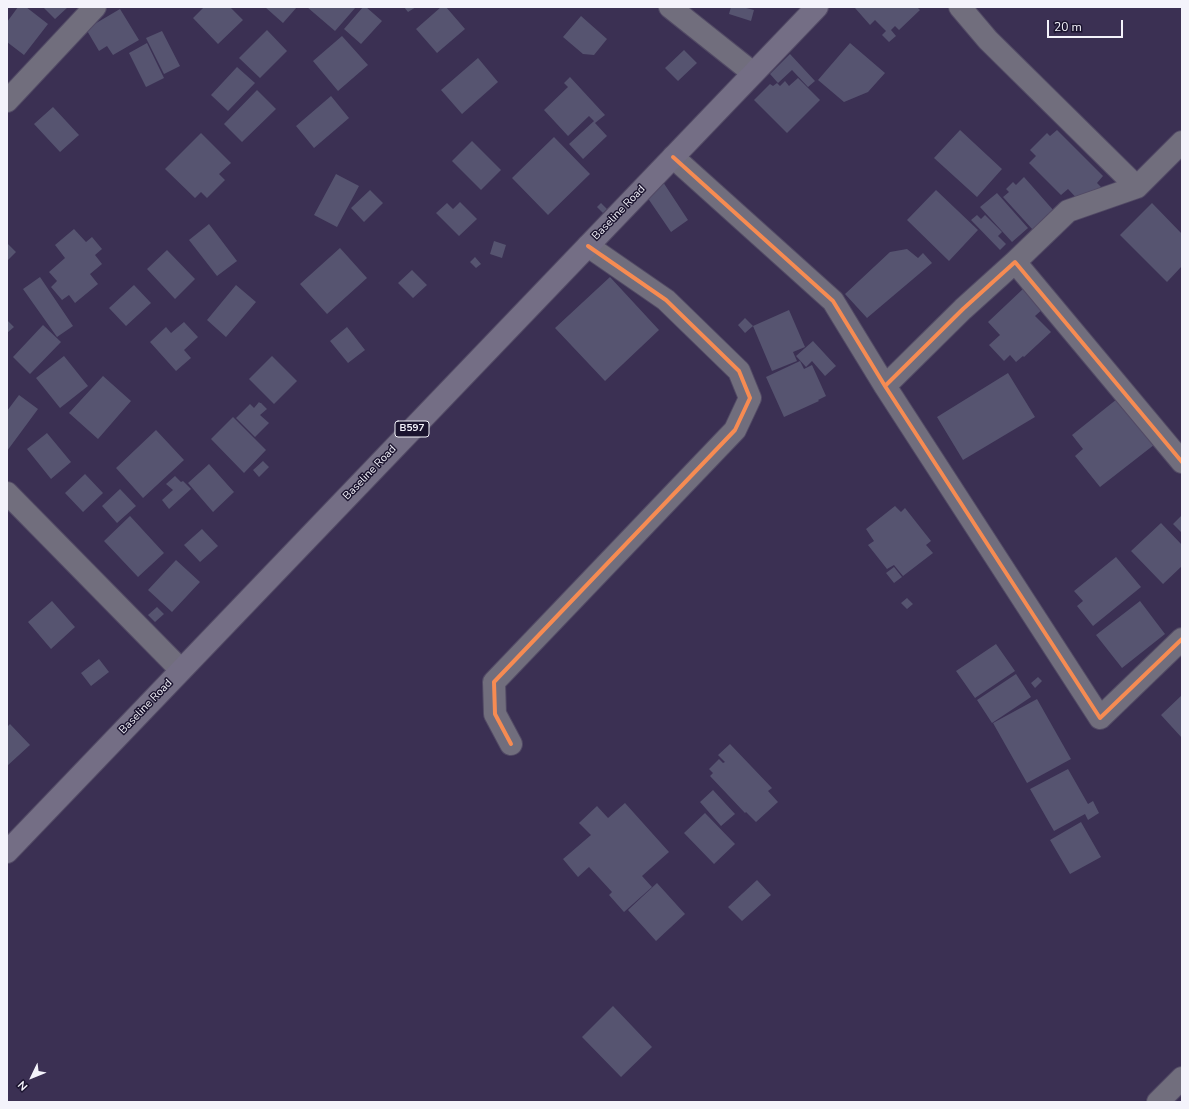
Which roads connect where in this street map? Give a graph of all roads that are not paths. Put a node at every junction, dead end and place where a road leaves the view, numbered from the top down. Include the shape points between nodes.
1 (95, 7) edge
2 (670, 7) edge
3 (817, 7) edge
4 (960, 7) edge
5 (754, 73) junction
6 (7, 101) edge
7 (1182, 142) edge
8 (673, 157) junction
9 (1137, 187) junction
10 (588, 246) junction
11 (1015, 262) junction
12 (885, 386) junction
13 (1182, 462) edge
14 (7, 492) edge
15 (1182, 639) edge
16 (181, 670) junction
17 (511, 744) dead end
18 (7, 852) edge
19 (1182, 1078) edge
20 (1158, 1102) edge

1 - 6 street
2 - 5 street
3 - 5 main road, Baseline Road / B597
4 - 9 street via 988,40
5 - 8 main road, Baseline Road / B597
7 - 9 street
8 - 10 main road, Baseline Road / B597
8 - 12 street via 833,301
9 - 11 street via 1068,211
10 - 16 main road, Baseline Road / B597
10 - 17 street via 666,300 739,371 750,398 735,430 494,682 495,714
11 - 12 street via 963,308
11 - 13 street
12 - 15 street via 1100,718
14 - 16 street
16 - 18 main road, Baseline Road / B597
19 - 20 street

